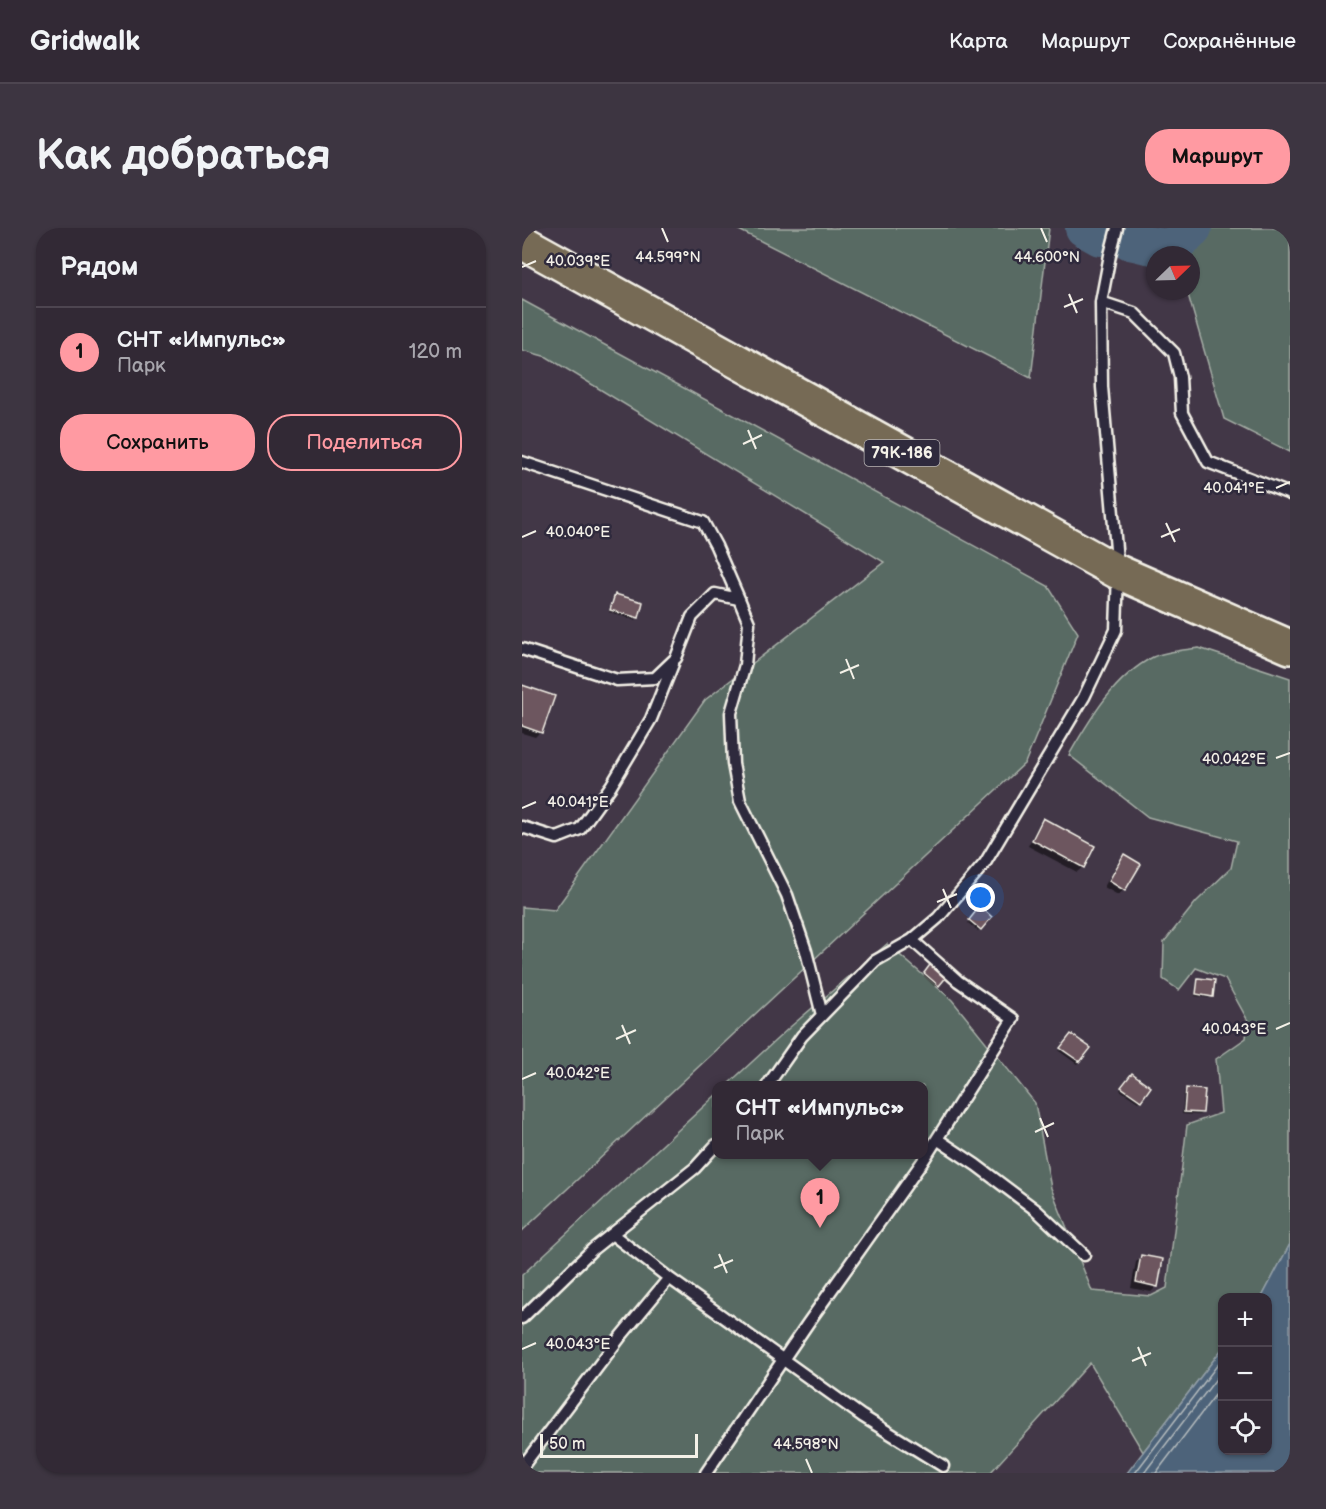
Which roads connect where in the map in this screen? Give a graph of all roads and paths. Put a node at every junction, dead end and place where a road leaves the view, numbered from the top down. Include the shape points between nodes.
1 (1117, 228) edge
2 (522, 242) edge
3 (1101, 302) junction
4 (522, 462) edge
5 (1290, 494) edge
6 (1118, 572) junction
7 (739, 598) junction
8 (1290, 647) edge
9 (522, 649) edge
10 (676, 658) junction
11 (522, 826) edge
12 (912, 940) junction
13 (822, 1015) junction
14 (770, 1081) edge
15 (937, 1139) junction
16 (712, 1150) edge
17 (928, 1152) edge
18 (923, 1159) edge
19 (612, 1234) junction
20 (1084, 1255) dead end
21 (669, 1278) junction
22 (522, 1318) edge
23 (784, 1359) junction
24 (943, 1466) dead end
25 (522, 1467) edge
26 (706, 1473) edge

1 - 3 lane
2 - 6 main road, 79К-186
3 - 5 lane via 1134,313 1174,352 1182,413 1208,462
3 - 6 lane via 1102,387
4 - 7 lane via 703,522
6 - 8 main road, 79К-186
6 - 12 lane via 1116,630 1084,697 985,863 938,918
7 - 10 lane via 715,594 692,617
7 - 13 lane via 749,623 745,665 731,713 733,764 740,801 787,895
9 - 10 lane via 617,680 655,678
10 - 11 lane via 651,719 580,829 557,838
12 - 13 lane via 875,961
12 - 15 lane via 958,981 1013,1018
13 - 14 lane
15 - 17 lane
15 - 20 lane via 1036,1210
16 - 19 lane
18 - 23 lane
19 - 21 lane
19 - 22 lane
21 - 23 lane
21 - 25 lane
23 - 24 lane via 862,1416
23 - 26 lane

